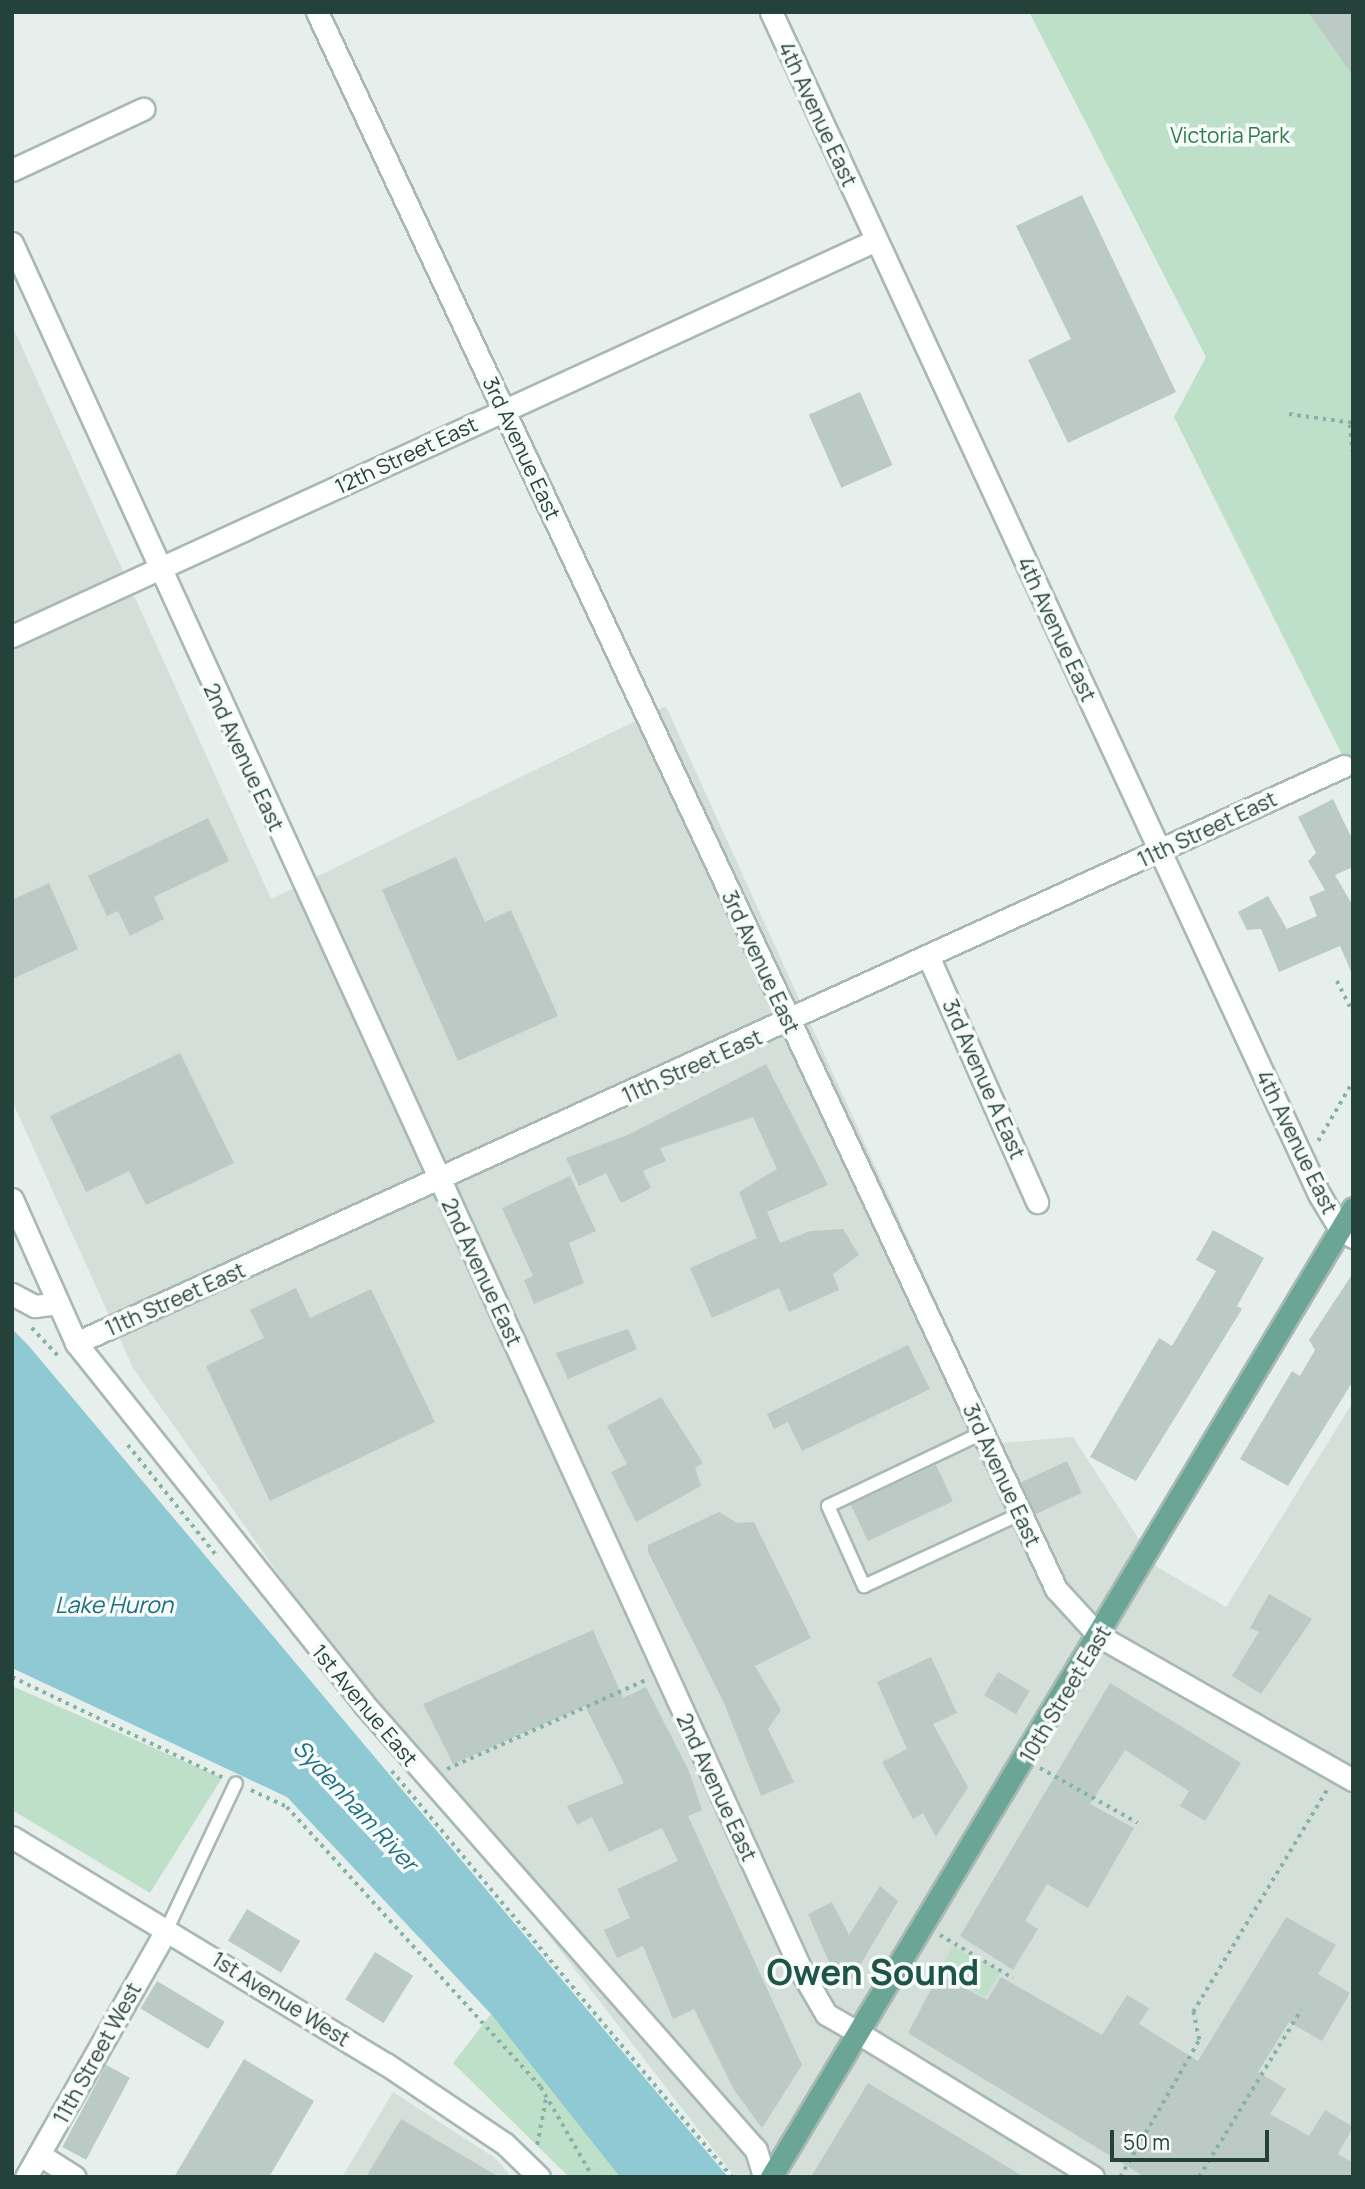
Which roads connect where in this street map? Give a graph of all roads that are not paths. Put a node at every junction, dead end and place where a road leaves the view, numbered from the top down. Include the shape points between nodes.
1 (317, 12) edge
2 (771, 12) edge
3 (143, 109) dead end
4 (12, 170) edge
5 (876, 240) junction
6 (12, 243) edge
7 (504, 410) junction
8 (158, 569) junction
9 (12, 636) edge
10 (1344, 766) dead end
11 (1160, 851) junction
12 (929, 958) junction
13 (789, 1022) junction
14 (440, 1181) junction
15 (12, 1199) edge
16 (1037, 1202) dead end
17 (1353, 1208) edge
18 (1346, 1233) edge
19 (12, 1294) edge
20 (58, 1303) junction
21 (76, 1343) junction
22 (982, 1433) junction
23 (1020, 1514) junction
24 (1099, 1636) junction
25 (1346, 1776) edge
26 (236, 1783) road end
27 (12, 1837) edge
28 (167, 1929) junction
29 (860, 2034) junction
30 (40, 2155) junction
31 (536, 2174) edge
32 (26, 2177) edge
33 (75, 2177) edge
34 (764, 2177) edge
35 (771, 2177) edge
36 (1093, 2177) edge

1 - 7 street, 3rd Avenue East
2 - 5 street, 4th Avenue East
3 - 4 street
5 - 7 street, 12th Street East
5 - 11 street, 4th Avenue East
6 - 8 street, 2nd Avenue East
7 - 8 street, 12th Street East
7 - 13 street, 3rd Avenue East
8 - 9 street, 12th Street East
8 - 14 street, 2nd Avenue East
10 - 11 street, 11th Street East
11 - 12 street, 11th Street East
11 - 18 street, 4th Avenue East via 1306,1164
12 - 13 street, 11th Street East
12 - 16 street, 3rd Avenue A East
13 - 14 street, 11th Street East
13 - 22 street, 3rd Avenue East
14 - 21 street, 11th Street East
14 - 29 street, 2nd Avenue East via 804,1976 826,2014
15 - 20 street, 1st Avenue East
17 - 18 main road, 10th Street East
18 - 24 main road, 10th Street East
19 - 20 street via 34,1306
20 - 21 street, 1st Avenue East
21 - 34 street, 1st Avenue East via 426,1778 756,2150
22 - 23 street, 3rd Avenue East
22 - 23 lane via 828,1506 864,1586
23 - 24 street, 3rd Avenue East via 1056,1589
24 - 25 street, 3rd Avenue East
24 - 29 main road, 10th Street East
26 - 28 lane
27 - 28 street, 1st Avenue West
28 - 30 street, 11th Street West
28 - 31 street, 1st Avenue West via 386,2064 505,2144
29 - 35 main road, 10th Street East
29 - 36 street, 2nd Avenue East
30 - 32 street, 11th Street West
30 - 33 street

